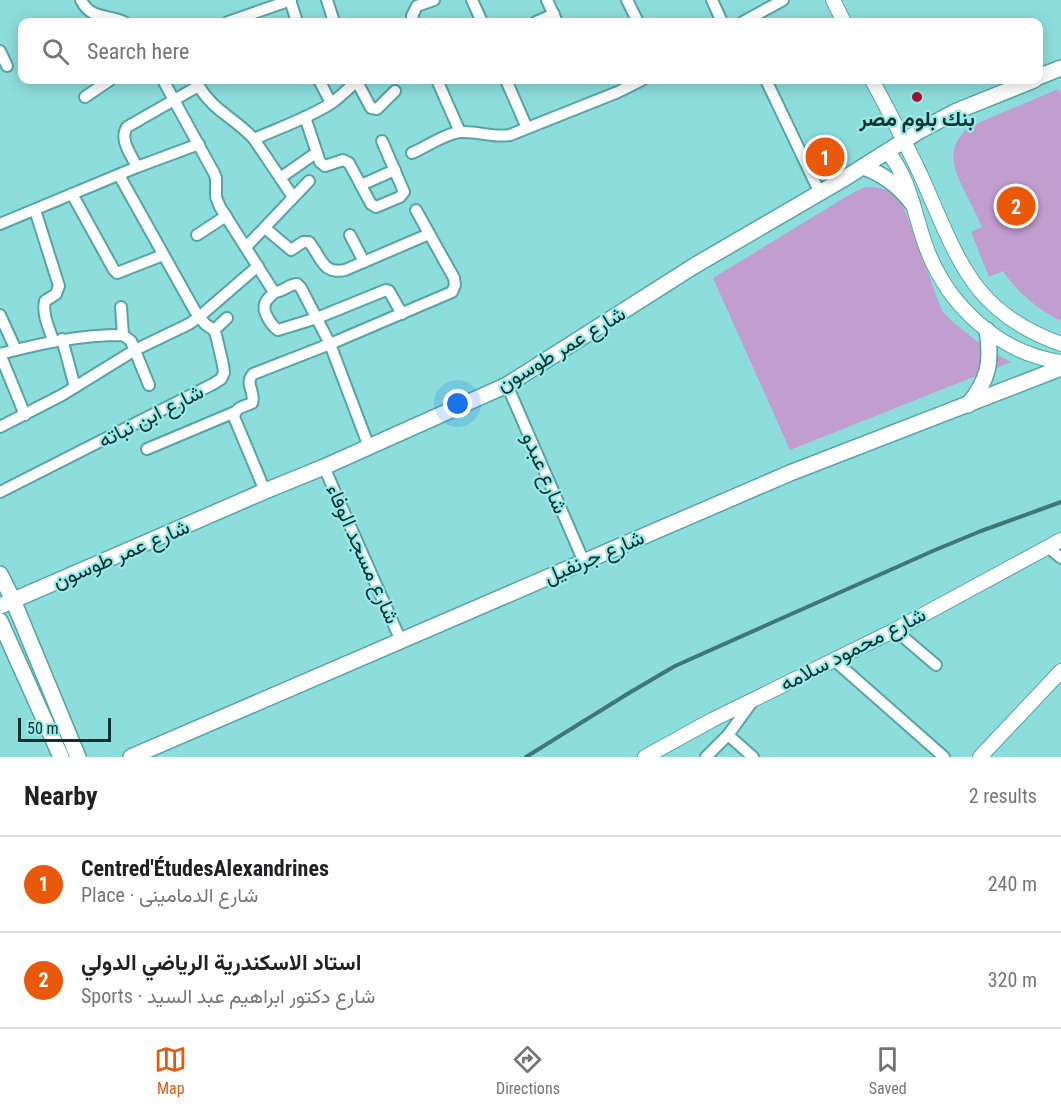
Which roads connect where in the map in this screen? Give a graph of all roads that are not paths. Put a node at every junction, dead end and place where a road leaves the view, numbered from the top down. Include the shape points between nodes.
1 (81, 0) edge
2 (291, 0) edge
3 (327, 0) edge
4 (434, 0) edge
5 (472, 0) edge
6 (547, 0) edge
7 (627, 0) edge
8 (712, 0) edge
9 (783, 0) edge
10 (833, 0) edge
11 (116, 18) edge
12 (239, 18) edge
13 (296, 18) edge
14 (333, 18) edge
15 (413, 18) edge
16 (480, 18) edge
17 (555, 18) edge
18 (636, 18) edge
19 (720, 18) edge
20 (750, 18) edge
21 (842, 18) edge
22 (0, 51) edge
23 (7, 66) dead end
24 (1061, 68) edge
25 (1043, 75) edge
26 (104, 84) edge
27 (165, 84) edge
28 (198, 84) edge
29 (200, 84) edge
30 (321, 84) edge
31 (352, 84) edge
32 (358, 84) edge
33 (439, 84) edge
34 (508, 84) edge
35 (634, 84) edge
36 (768, 84) edge
37 (874, 84) edge
38 (1024, 84) edge
39 (395, 91) dead end
40 (86, 97) dead end
41 (175, 100) junction
42 (331, 103) junction
43 (304, 117) junction
44 (527, 128) junction
45 (460, 132) junction
46 (254, 139) junction
47 (382, 141) dead end
48 (903, 141) junction
49 (199, 144) junction
50 (887, 151) junction
51 (316, 153) junction
52 (412, 153) dead end
53 (137, 167) junction
54 (863, 167) junction
55 (395, 170) junction
56 (119, 175) junction
57 (280, 178) junction
58 (309, 181) dead end
59 (361, 185) junction
60 (820, 193) junction
61 (72, 194) junction
62 (293, 197) junction
63 (912, 203) junction
64 (35, 210) junction
65 (417, 210) dead end
66 (226, 216) junction
67 (0, 224) edge
68 (265, 228) junction
69 (429, 234) junction
70 (197, 235) dead end
71 (350, 235) dead end
72 (246, 247) junction
73 (163, 255) junction
74 (960, 261) junction
75 (364, 262) junction
76 (258, 266) junction
77 (936, 270) junction
78 (275, 292) junction
79 (121, 306) dead end
80 (402, 314) junction
81 (0, 315) edge
82 (199, 317) junction
83 (227, 318) dead end
84 (317, 318) junction
85 (214, 330) junction
86 (987, 330) junction
87 (123, 334) junction
88 (58, 340) junction
89 (330, 344) junction
90 (1061, 344) edge
91 (16, 350) junction
92 (135, 350) junction
93 (0, 354) edge
94 (1061, 362) edge
95 (1061, 368) edge
96 (149, 385) dead end
97 (507, 385) junction
98 (75, 387) junction
99 (967, 406) junction
100 (235, 412) junction
101 (25, 415) junction
102 (0, 427) edge
103 (369, 447) junction
104 (147, 449) dead end
105 (324, 467) junction
106 (265, 491) junction
107 (0, 492) edge
108 (1055, 544) edge
109 (1061, 558) edge
110 (584, 562) junction
111 (0, 574) edge
112 (6, 603) edge
113 (0, 621) edge
114 (895, 630) junction
115 (401, 640) junction
116 (834, 660) junction
117 (936, 665) dead end
118 (1061, 671) edge
119 (753, 700) junction
120 (728, 735) junction
121 (61, 757) edge
122 (78, 757) edge
123 (131, 757) edge
124 (645, 757) edge
125 (706, 757) edge
126 (753, 757) edge
127 (944, 757) edge
128 (980, 757) edge

1 - 11 street via 88,11
2 - 12 street
2 - 13 street
3 - 14 street
4 - 15 street via 417,6
5 - 16 street
6 - 17 street
7 - 18 street
8 - 19 street
9 - 20 street
10 - 21 street
22 - 23 street
24 - 25 main road
26 - 40 street
27 - 41 street
28 - 41 street
29 - 46 street via 213,106
30 - 42 street
31 - 42 street
32 - 39 street via 373,109
33 - 45 street
34 - 44 street
35 - 44 street
36 - 60 street
37 - 48 street
38 - 48 main road, شارع عمر طوسون via 957,111
41 - 49 street
41 - 53 street via 124,131 124,140
42 - 43 street
43 - 46 street
43 - 51 street
44 - 45 street via 501,136
45 - 52 street
46 - 57 street
47 - 55 street
48 - 50 main road, شارع عمر طوسون
48 - 74 street
49 - 53 street
49 - 66 street via 216,177 216,197
50 - 54 main road, شارع عمر طوسون
50 - 63 street via 902,173
51 - 57 street
51 - 59 street via 325,166 345,160
53 - 56 street
54 - 60 main road, شارع عمر طوسون
54 - 63 main road via 888,178
55 - 59 street
55 - 59 street via 403,189 400,197 376,207
56 - 61 street
56 - 73 street
57 - 62 street
58 - 62 street
60 - 97 main road, شارع عمر طوسون via 694,266
61 - 64 street
61 - 73 street via 115,272
62 - 68 street
63 - 77 street
64 - 67 street
64 - 88 street via 58,286 44,306
65 - 69 street
66 - 70 street
66 - 72 street
68 - 72 street
68 - 75 street via 291,250 309,242 330,270 342,271
69 - 75 street
69 - 80 street via 455,285 452,292
71 - 75 street
72 - 76 street
73 - 82 street
74 - 77 street
74 - 90 street via 973,284 994,307 1020,325
76 - 78 street
76 - 82 street
77 - 86 street via 957,302
78 - 84 street via 297,284
78 - 84 street via 264,306 270,323 278,330
79 - 87 street
80 - 84 street via 386,290
80 - 89 street
81 - 91 street
82 - 85 street
82 - 92 street
83 - 85 street
84 - 89 street
85 - 107 street, شارع ابن نباته via 223,364 221,379
86 - 94 street via 1022,352
86 - 99 main road via 988,369
87 - 88 street
87 - 92 street
88 - 91 street
88 - 98 street
89 - 100 street via 253,374 249,380 254,399
89 - 103 street
91 - 93 street
92 - 96 street
92 - 98 street
93 - 101 street
95 - 99 main road, شارع جرنفيل
97 - 103 main road, شارع عمر طوسون
97 - 110 street, شارع عبدو
98 - 101 street
99 - 110 main road, شارع جرنفيل via 790,473
100 - 104 street
100 - 106 street
101 - 102 street
103 - 105 main road, شارع عمر طوسون
105 - 106 main road, شارع عمر طوسون
105 - 115 street, شارع مسجد الوفاء
106 - 112 main road, شارع عمر طوسون
108 - 109 street
108 - 114 street, شارع محمود سلامه
110 - 115 main road, شارع جرنفيل
111 - 112 main road
112 - 122 main road
113 - 121 main road
114 - 116 street, شارع محمود سلامه
114 - 117 street
115 - 123 main road, شارع جرنفيل
116 - 119 street, شارع محمود سلامه
116 - 127 street
118 - 128 street
119 - 120 street
119 - 124 street, شارع محمود سلامه
120 - 125 street
120 - 126 street

